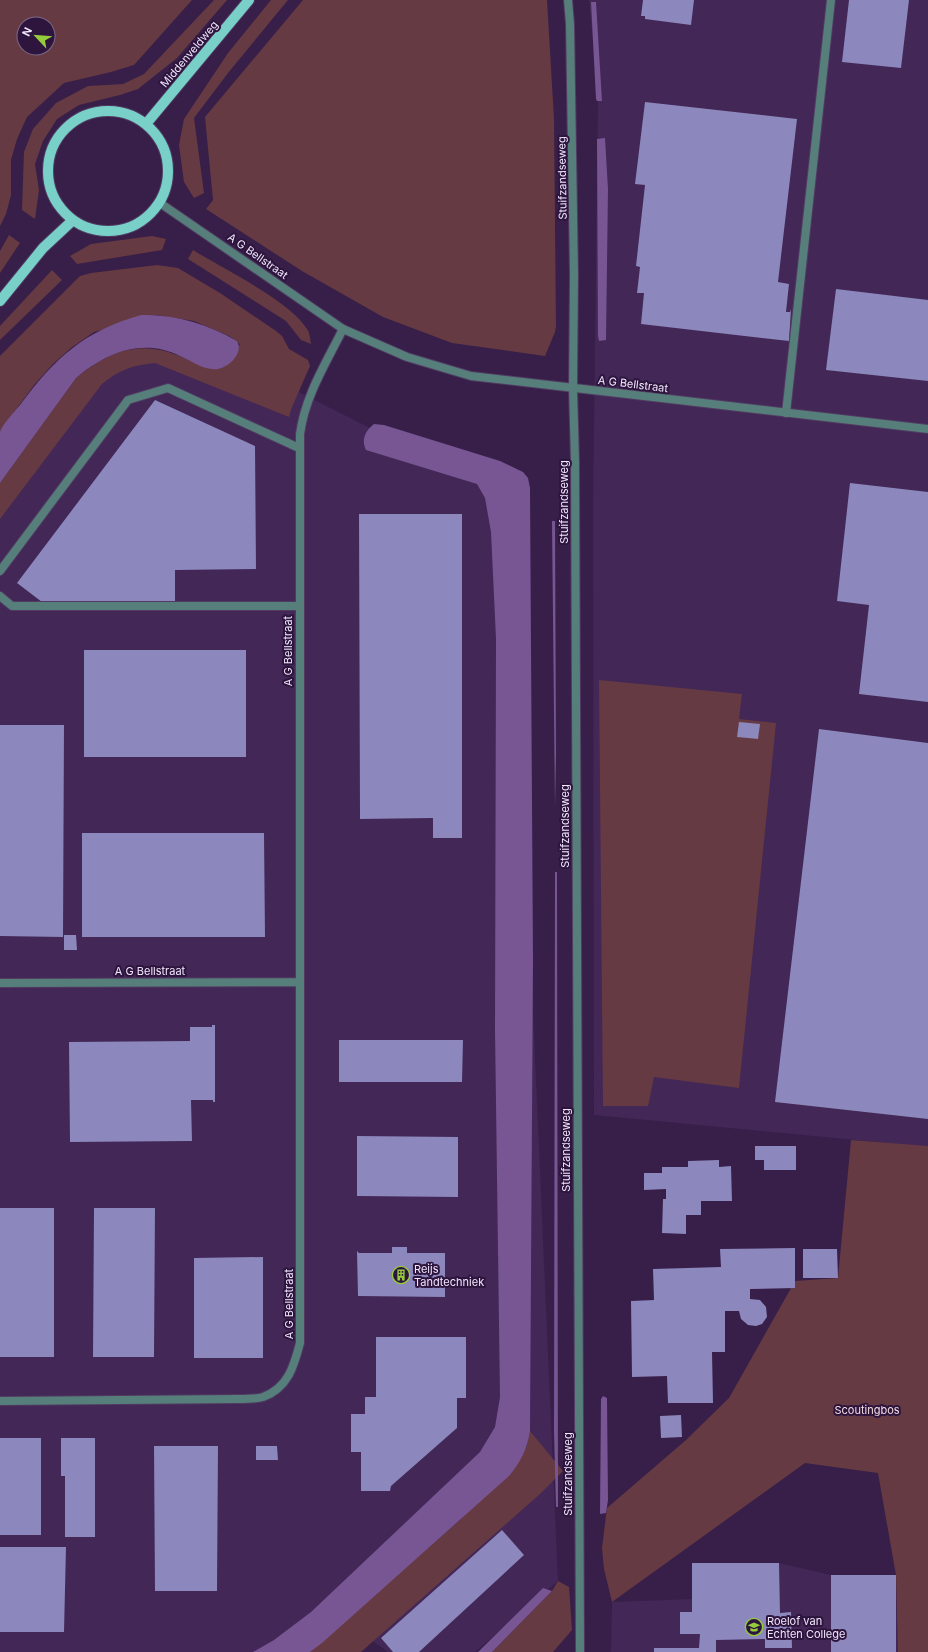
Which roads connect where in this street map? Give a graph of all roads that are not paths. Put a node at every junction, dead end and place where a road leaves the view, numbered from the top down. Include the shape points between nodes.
1 (249, 0) edge
2 (568, 0) edge
3 (831, 0) edge
4 (146, 124) junction
5 (160, 203) junction
6 (72, 221) junction
7 (0, 301) edge
8 (343, 329) junction
9 (573, 388) junction
10 (786, 413) junction
11 (928, 429) edge
12 (299, 448) junction
13 (0, 571) edge
14 (0, 596) edge
15 (299, 606) junction
16 (300, 982) junction
17 (0, 983) edge
18 (0, 1401) edge
19 (580, 1652) edge

1 - 4 main road, Middenveldweg
2 - 9 street, Stuifzandseweg via 574,259
3 - 10 street
4 - 5 main road via 161,141 168,161 168,183
4 - 6 main road via 127,114 106,111 85,115 67,126 54,144 48,164 49,185 58,205
5 - 6 main road via 147,218 129,228 110,232 90,230
5 - 8 street, A G Bellstraat
6 - 7 main road via 43,248
8 - 9 street, A G Bellstraat via 407,357 471,376
8 - 12 street, A G Bellstraat via 302,416
9 - 10 street, A G Bellstraat
9 - 19 street, Stuifzandseweg
10 - 11 street, A G Bellstraat
12 - 13 street via 168,388 128,400
12 - 15 street, A G Bellstraat
14 - 15 street via 12,606
15 - 16 street, A G Bellstraat
16 - 17 street, A G Bellstraat
16 - 18 street, A G Bellstraat via 300,1343 294,1367 282,1387 263,1397 238,1399

